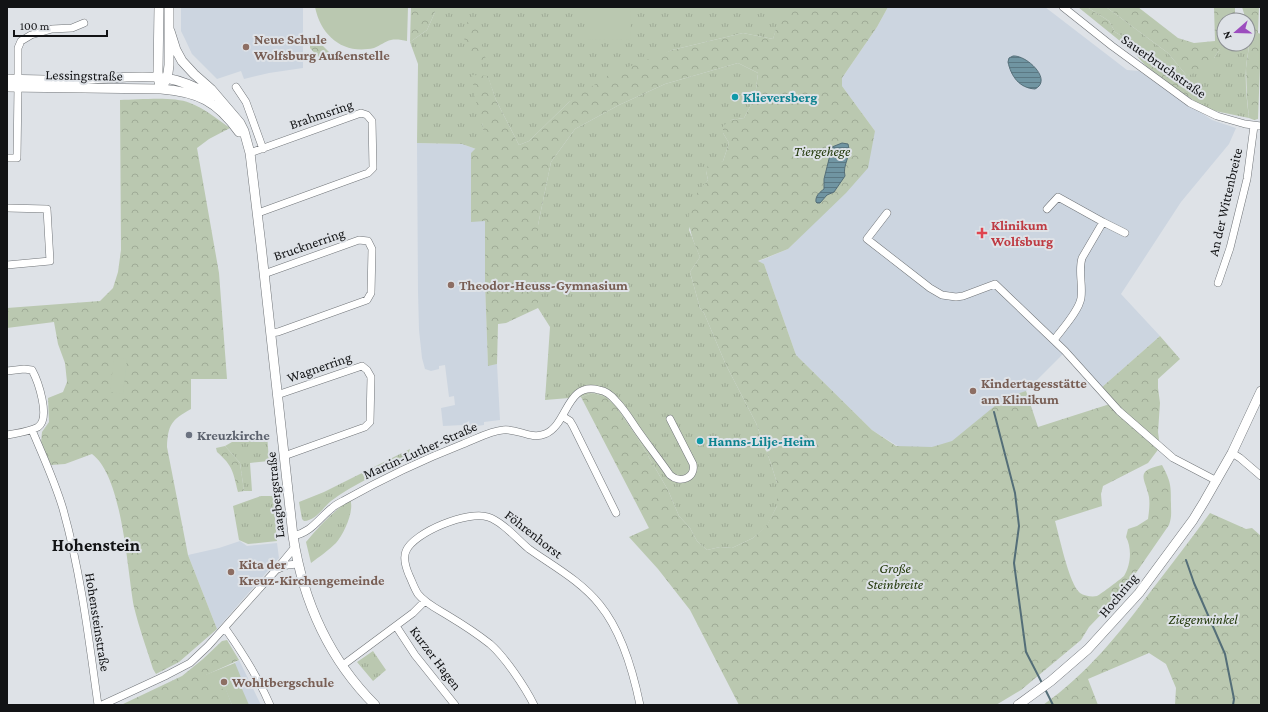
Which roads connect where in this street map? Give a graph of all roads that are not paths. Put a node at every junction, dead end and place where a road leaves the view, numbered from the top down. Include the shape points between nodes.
1 (158, 7) edge
2 (169, 7) edge
3 (1063, 7) edge
4 (84, 23) dead end
5 (170, 31) junction
6 (162, 78) junction
7 (7, 79) edge
8 (18, 83) junction
9 (7, 87) edge
10 (236, 88) dead end
11 (162, 89) junction
12 (226, 106) junction
13 (1257, 126) edge
14 (247, 142) junction
15 (263, 148) junction
16 (250, 153) junction
17 (7, 158) edge
18 (7, 208) edge
19 (1047, 209) dead end
20 (258, 213) junction
21 (887, 213) dead end
22 (1103, 222) junction
23 (1126, 233) dead end
24 (7, 265) edge
25 (264, 274) junction
26 (1218, 283) dead end
27 (271, 333) junction
28 (1054, 340) junction
29 (7, 371) edge
30 (1261, 391) edge
31 (277, 395) junction
32 (562, 416) junction
33 (670, 420) dead end
34 (32, 430) junction
35 (7, 435) edge
36 (1232, 453) junction
37 (284, 456) junction
38 (1261, 476) edge
39 (1217, 481) junction
40 (616, 513) dead end
41 (293, 536) junction
42 (295, 547) junction
43 (298, 564) junction
44 (276, 570) junction
45 (425, 601) junction
46 (396, 626) junction
47 (225, 628) junction
48 (342, 665) junction
49 (98, 705) edge
50 (102, 705) edge
51 (270, 705) edge
52 (376, 705) edge
53 (455, 705) edge
54 (534, 705) edge
55 (640, 705) edge
56 (1018, 705) edge

1 - 6 street
2 - 5 street
3 - 13 street, Sauerbruchstraße via 1190,103 1217,116
4 - 8 street via 72,28 31,34 21,41 18,48
5 - 6 street via 169,65
5 - 12 street, Laagbergstraße via 182,61
6 - 8 street, Lessingstraße
6 - 11 street
6 - 12 street, Laagbergstraße via 196,88
7 - 8 street, Lessingstraße
8 - 9 street, Lessingstraße
8 - 11 street, Lessingstraße
8 - 17 street via 17,158
10 - 15 street via 246,102
11 - 14 street, Laagbergstraße via 189,93 212,103 227,116
12 - 14 street, Laagbergstraße via 240,123
13 - 26 street, An der Wittenbreite via 1247,179
14 - 16 street, Laagbergstraße
15 - 16 street, Brahmsring
15 - 20 street, Brahmsring via 361,113 372,120 373,168 368,173
16 - 20 street, Laagbergstraße
18 - 24 street via 47,209 50,261
19 - 22 street via 1058,197
20 - 25 street, Laagbergstraße
21 - 28 street via 867,239 930,288 956,297 972,294 995,284
22 - 23 street
22 - 28 street via 1080,263 1080,303
25 - 27 street, Laagbergstraße
25 - 27 street, Brucknerring via 359,240 368,241 372,249 371,293 367,300
27 - 31 street, Laagbergstraße
28 - 39 street via 1119,411 1164,451
29 - 34 street via 32,370 37,379 42,397 43,421
30 - 36 street, Hochring
31 - 37 street, Laagbergstraße
31 - 37 street, Wagnerring via 362,366 371,377 370,422 365,427
32 - 33 street, Martin-Luther-Straße via 570,400 583,390 605,392 617,402 670,475 678,480 684,479 689,477 694,468
32 - 40 street via 574,426
32 - 41 street, Martin-Luther-Straße via 555,428 543,435 530,436 504,430 422,461 343,501 310,529
34 - 35 street
34 - 49 street, Hohensteinstraße via 63,508 73,548
36 - 38 street
36 - 39 street, Hochring
37 - 41 street, Laagbergstraße
39 - 56 street, Hochring via 1193,520 1139,593 1088,649
41 - 42 street, Laagbergstraße
42 - 43 street, Laagbergstraße
42 - 44 street
43 - 44 street
43 - 48 street, Laagbergstraße via 318,624
44 - 47 street
45 - 46 street, Kurzer Hagen
45 - 54 street, Föhrenhorst via 491,645 506,661
45 - 55 street, Föhrenhorst via 416,590 404,558 410,545 439,526 475,515 491,518 575,581 600,604 624,650
46 - 48 street, Kurzer Hagen
46 - 53 street, Kurzer Hagen via 415,655
47 - 50 street via 190,663
47 - 51 street via 254,672
48 - 52 street, Laagbergstraße

